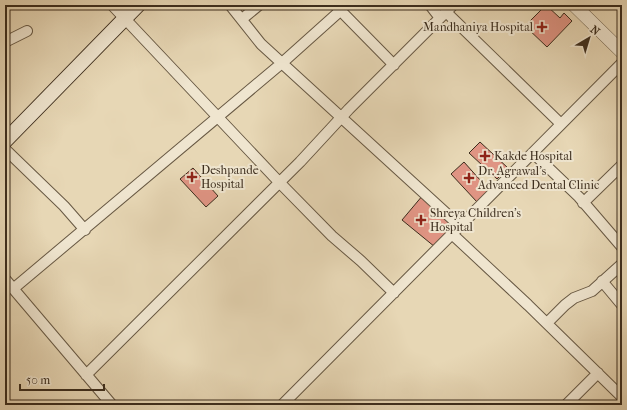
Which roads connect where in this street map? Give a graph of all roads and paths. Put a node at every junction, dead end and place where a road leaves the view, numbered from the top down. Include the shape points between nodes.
1 (112, 5) edge
2 (138, 5) edge
3 (230, 5) edge
4 (259, 5) edge
5 (430, 5) edge
6 (574, 5) edge
7 (337, 8) edge
8 (446, 12) edge
9 (126, 18) junction
10 (242, 19) junction
11 (27, 31) dead end
12 (5, 42) edge
13 (622, 52) edge
14 (282, 63) junction
15 (622, 63) edge
16 (394, 65) junction
17 (217, 117) junction
18 (341, 118) junction
19 (562, 124) junction
20 (5, 141) edge
21 (5, 149) edge
22 (532, 153) junction
23 (622, 165) edge
24 (279, 182) junction
25 (583, 203) junction
26 (460, 226) junction
27 (85, 230) junction
28 (452, 234) junction
29 (622, 247) edge
30 (622, 264) edge
31 (5, 279) edge
32 (602, 281) junction
33 (13, 289) junction
34 (394, 293) junction
35 (622, 305) edge
36 (547, 323) junction
37 (598, 373) junction
38 (86, 375) junction
39 (622, 397) edge
40 (112, 405) edge
41 (282, 405) edge
42 (566, 405) edge

1 - 9 street
2 - 9 main road
3 - 10 street
4 - 10 street
5 - 8 street
6 - 13 street
7 - 14 street
7 - 16 street
8 - 16 street
8 - 19 street
9 - 17 street
9 - 20 main road
10 - 14 street via 261,44
11 - 12 street
14 - 17 street
14 - 18 street
15 - 19 street
16 - 18 street
17 - 24 street
17 - 27 street
18 - 24 street
18 - 26 street
19 - 22 street
21 - 27 street
22 - 25 street
22 - 26 street
23 - 25 street
24 - 34 street via 332,236
24 - 38 street
25 - 29 street
26 - 28 street
27 - 33 street
28 - 34 street
28 - 36 street
30 - 32 street
31 - 33 street
32 - 35 street
32 - 36 street via 592,291 574,298
33 - 38 street
34 - 41 street
36 - 37 street
37 - 39 street
37 - 42 street
38 - 40 street

